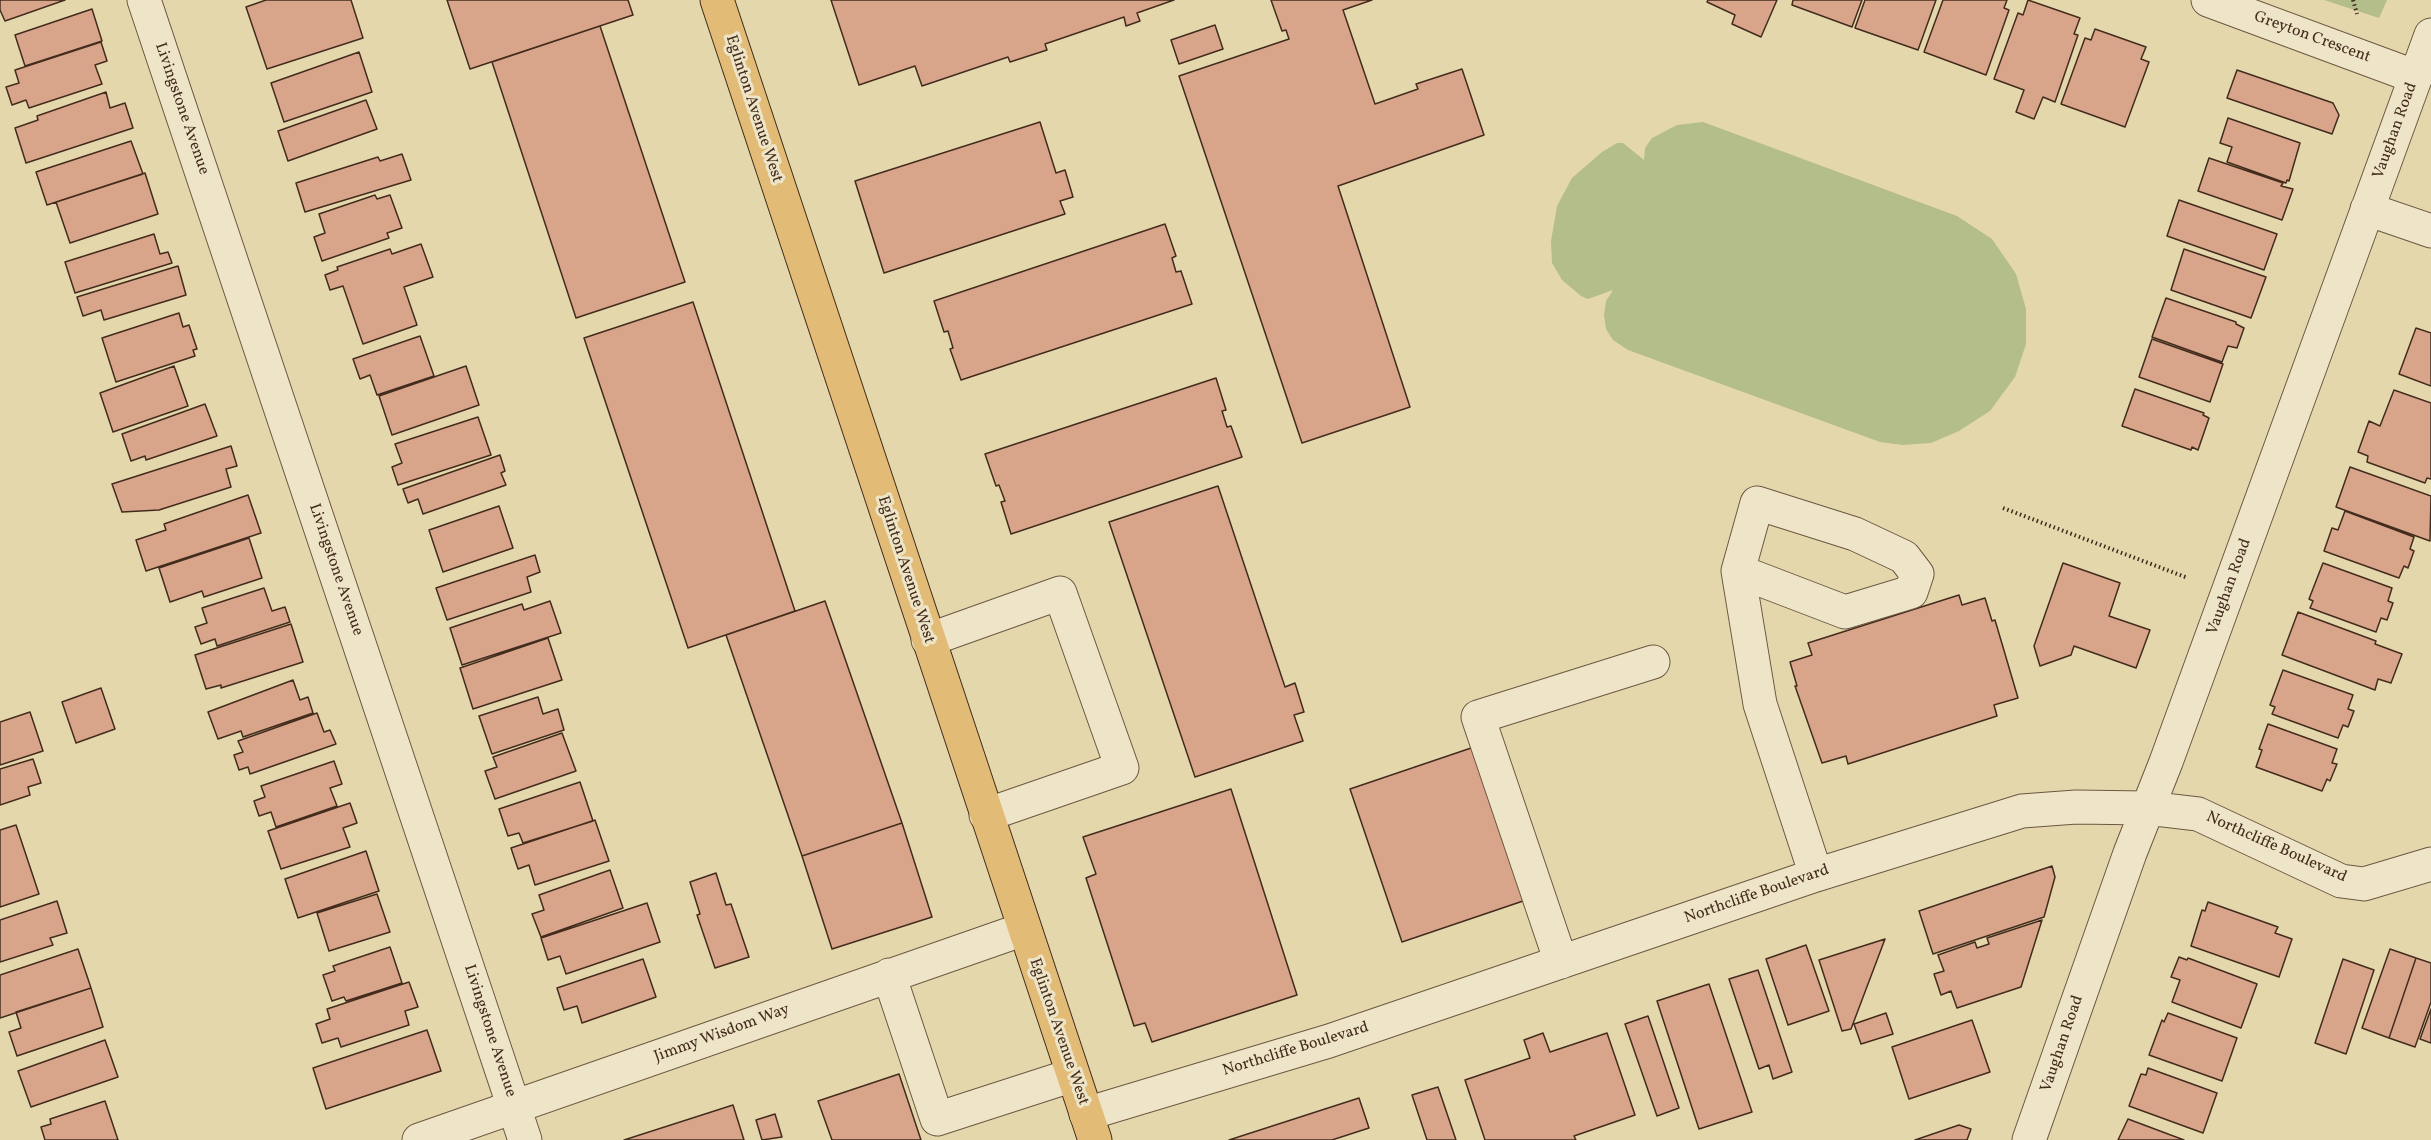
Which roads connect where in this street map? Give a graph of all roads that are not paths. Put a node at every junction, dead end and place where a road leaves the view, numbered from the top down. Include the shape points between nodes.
1 (144, 0) edge
2 (717, 0) edge
3 (2208, 0) edge
4 (2431, 35) edge
5 (2416, 77) junction
6 (2367, 209) junction
7 (2431, 231) edge
8 (1738, 572) junction
9 (928, 640) junction
10 (1653, 662) dead end
11 (2147, 808) junction
12 (986, 815) junction
13 (2431, 864) edge
14 (1816, 875) junction
15 (1024, 929) junction
16 (1561, 962) junction
17 (889, 975) junction
18 (1073, 1075) junction
19 (515, 1108) junction
20 (1090, 1127) edge
21 (420, 1140) edge
22 (525, 1140) edge
23 (2029, 1140) edge

1 - 19 street, Livingstone Avenue
2 - 9 main road, Eglinton Avenue West
3 - 5 street, Greyton Crescent
4 - 5 street, Vaughan Road
5 - 6 street, Vaughan Road
6 - 7 street
6 - 11 street, Vaughan Road
8 - 8 street via 1757,503 1856,534 1904,557 1917,574 1911,592 1845,612
8 - 14 street via 1760,704
9 - 12 main road, Eglinton Avenue West
9 - 12 street via 1060,593 1122,768
10 - 16 street via 1478,717
11 - 13 street, Northcliffe Boulevard via 2199,814 2341,881 2364,884
11 - 14 street, Northcliffe Boulevard via 2022,811
11 - 23 street, Vaughan Road
12 - 15 main road, Eglinton Avenue West
14 - 16 street, Northcliffe Boulevard
15 - 17 street, Jimmy Wisdom Way
15 - 18 main road, Eglinton Avenue West
16 - 20 street, Northcliffe Boulevard
17 - 18 street via 937,1119
17 - 19 street, Jimmy Wisdom Way
18 - 20 main road, Eglinton Avenue West
19 - 21 street, Jimmy Wisdom Way
19 - 22 street, Livingstone Avenue

